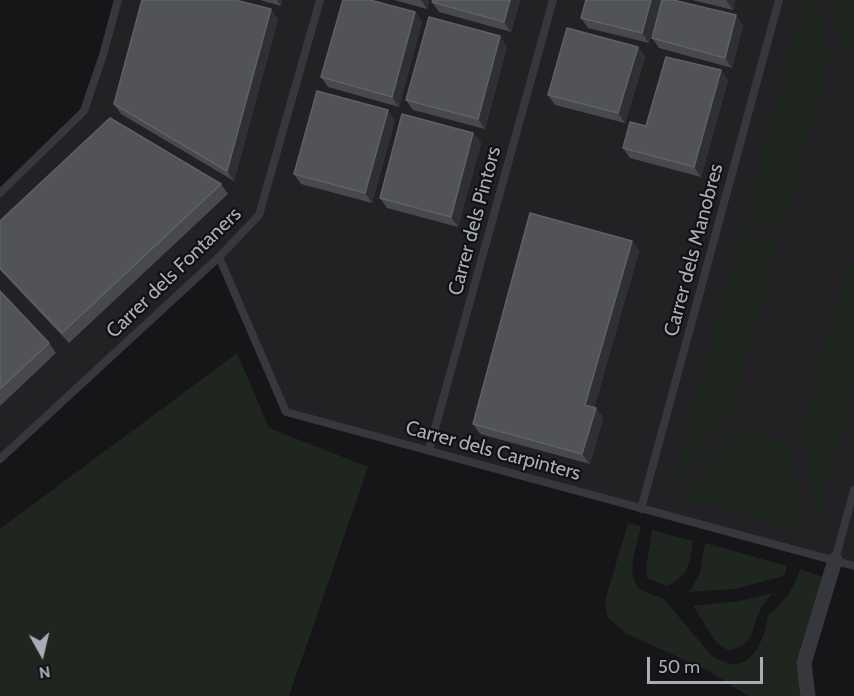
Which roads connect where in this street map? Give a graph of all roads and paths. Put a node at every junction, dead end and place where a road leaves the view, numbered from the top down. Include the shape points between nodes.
1 (118, 0) edge
2 (320, 0) edge
3 (553, 0) edge
4 (778, 0) edge
5 (0, 193) edge
6 (219, 257) junction
7 (429, 450) junction
8 (0, 459) edge
9 (854, 490) edge
10 (641, 509) junction
11 (835, 560) junction
12 (854, 566) edge
13 (808, 696) edge

1 - 5 lane via 84,111
2 - 6 lane, Carrer dels Fontaners via 260,214
3 - 7 lane, Carrer dels Pintors
4 - 10 lane, Carrer dels Manobres
6 - 7 lane, Carrer dels Carpinters via 286,412
6 - 8 lane, Carrer dels Fontaners
7 - 10 lane, Carrer dels Carpinters
9 - 11 lane
10 - 11 lane, Carrer dels Carpinters
11 - 12 lane, Carrer dels Carpinters
11 - 13 street via 804,663

